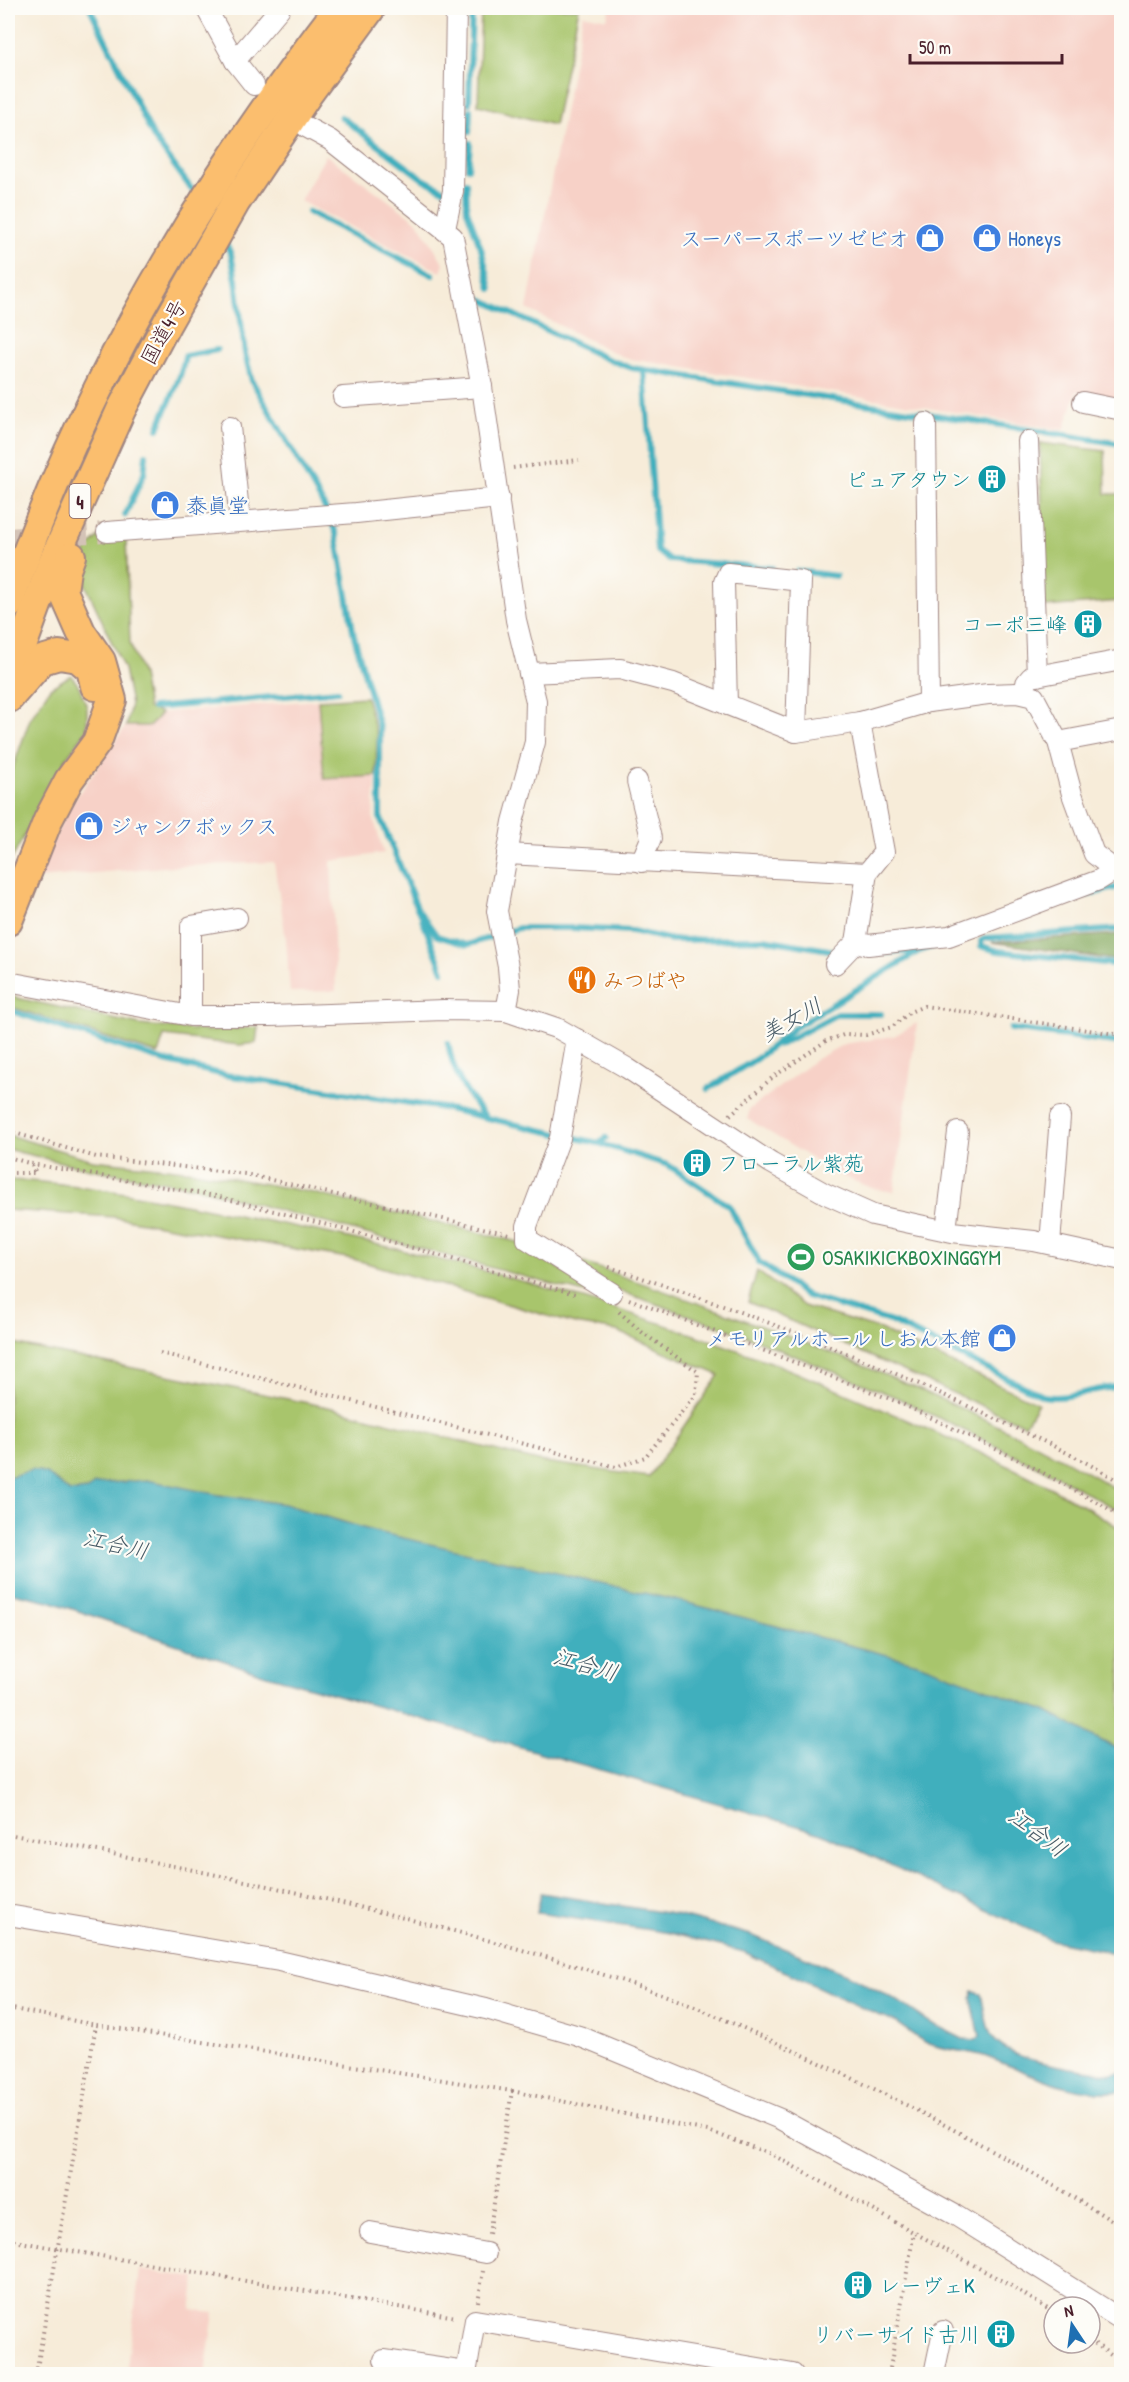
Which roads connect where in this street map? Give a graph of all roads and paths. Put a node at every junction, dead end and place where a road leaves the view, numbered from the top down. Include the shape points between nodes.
1 (206, 8) edge
2 (280, 8) edge
3 (339, 8) edge
4 (371, 8) edge
5 (456, 8) edge
6 (235, 61) junction
7 (254, 85) dead end
8 (306, 127) dead end
9 (445, 229) junction
10 (482, 387) junction
11 (343, 397) dead end
12 (1083, 402) dead end
13 (121, 410) junction
14 (1122, 410) edge
15 (926, 423) dead end
16 (230, 426) dead end
17 (1028, 441) dead end
18 (579, 460) dead end
19 (495, 470) junction
20 (499, 498) junction
21 (240, 521) junction
22 (107, 532) tunnel mouth
23 (16, 562) edge
24 (8, 605) edge
25 (1122, 660) edge
26 (529, 673) junction
27 (1037, 676) junction
28 (8, 685) edge
29 (1017, 693) junction
30 (8, 700) edge
31 (929, 702) junction
32 (727, 705) junction
33 (860, 722) junction
34 (1122, 730) edge
35 (796, 732) junction
36 (97, 742) junction
37 (1058, 742) junction
38 (637, 781) dead end
39 (507, 854) junction
40 (641, 862) junction
41 (1118, 869) edge
42 (867, 873) junction
43 (237, 918) dead end
44 (8, 921) edge
45 (853, 945) junction
46 (835, 964) dead end
47 (8, 982) edge
48 (506, 1011) junction
49 (190, 1016) junction
50 (1122, 1035) edge
51 (577, 1039) junction
52 (1060, 1117) dead end
53 (718, 1129) junction
54 (8, 1131) edge
55 (958, 1132) dead end
56 (8, 1157) edge
57 (32, 1164) junction
58 (8, 1173) edge
59 (946, 1230) junction
60 (527, 1239) junction
61 (1050, 1244) junction
62 (1122, 1260) edge
63 (608, 1266) dead end
64 (614, 1301) junction
65 (160, 1353) dead end
66 (1122, 1483) edge
67 (1122, 1516) edge
68 (8, 1834) edge
69 (8, 1915) edge
70 (8, 2008) edge
71 (96, 2025) junction
72 (512, 2091) junction
73 (1122, 2228) edge
74 (370, 2232) dead end
75 (914, 2232) junction
76 (8, 2240) edge
77 (58, 2248) junction
78 (486, 2253) junction
79 (1042, 2305) edge
80 (475, 2320) junction
81 (1122, 2320) edge
82 (943, 2331) dead end
83 (1102, 2349) edge
84 (384, 2360) dead end
85 (1122, 2363) edge
86 (466, 2373) edge
87 (36, 2374) edge
88 (793, 2374) edge
89 (889, 2374) edge
90 (933, 2374) edge

1 - 6 street
2 - 6 street
3 - 23 highway, 国道4号 / 4 via 284,80 217,180 147,299 90,406
4 - 13 highway, 国道4号 / 4 via 235,202
5 - 9 street via 453,191
6 - 7 street
8 - 9 street via 330,140
9 - 10 street via 453,237
10 - 11 street
10 - 19 street
12 - 14 street
13 - 28 highway, 国道4号 / 4 via 52,564
13 - 36 highway via 112,458 66,570 63,591 81,632 100,661 112,700
15 - 31 street
16 - 21 street
17 - 27 street
18 - 19 path
19 - 20 street
20 - 21 street
20 - 26 street via 516,620
21 - 22 street
23 - 24 highway, 国道4号 / 4
25 - 27 street
26 - 32 street via 620,669 673,682
26 - 39 street via 536,701 535,742
27 - 29 street via 1031,677
29 - 31 street
29 - 37 street via 1034,697
30 - 36 highway via 42,660 60,655 78,658 91,669 99,704
31 - 33 street
32 - 35 street
32 - 35 street via 724,582 728,573 801,581
33 - 35 street
33 - 42 street via 884,852
34 - 37 street
36 - 44 highway via 69,780 48,819
37 - 41 street via 1094,854
38 - 40 street via 651,838
39 - 40 street
39 - 48 street via 497,911 510,990
40 - 42 street
41 - 45 street via 1099,880 949,936
42 - 45 street
43 - 49 street via 191,926
45 - 46 street
47 - 49 street
48 - 49 street
48 - 51 street
50 - 53 path via 924,1006 892,1027 826,1041 773,1077
51 - 53 street
51 - 60 street via 560,1137 527,1226
52 - 61 street
53 - 59 street via 826,1194 873,1215
54 - 60 path via 96,1157 245,1174
55 - 59 street
56 - 57 path
57 - 58 path via 36,1173
57 - 64 path via 216,1196 582,1296
59 - 61 street
60 - 64 street
61 - 62 street
63 - 66 path via 710,1300 898,1373 1089,1463
64 - 65 path via 643,1333 698,1372 696,1395 645,1457 616,1467
64 - 67 path via 726,1334 898,1402 1023,1462
68 - 73 path via 354,1906 637,1985 726,2020 940,2122
69 - 81 street via 279,1961 486,2009 579,2036 780,2119 955,2215
70 - 71 path
71 - 72 path
71 - 77 path
72 - 75 path via 735,2139 771,2154
72 - 78 path
74 - 78 street
75 - 79 path
75 - 89 path
76 - 77 path
77 - 80 path
77 - 87 path
78 - 80 path
80 - 86 street
80 - 88 street
82 - 90 street
83 - 85 path
84 - 86 street

